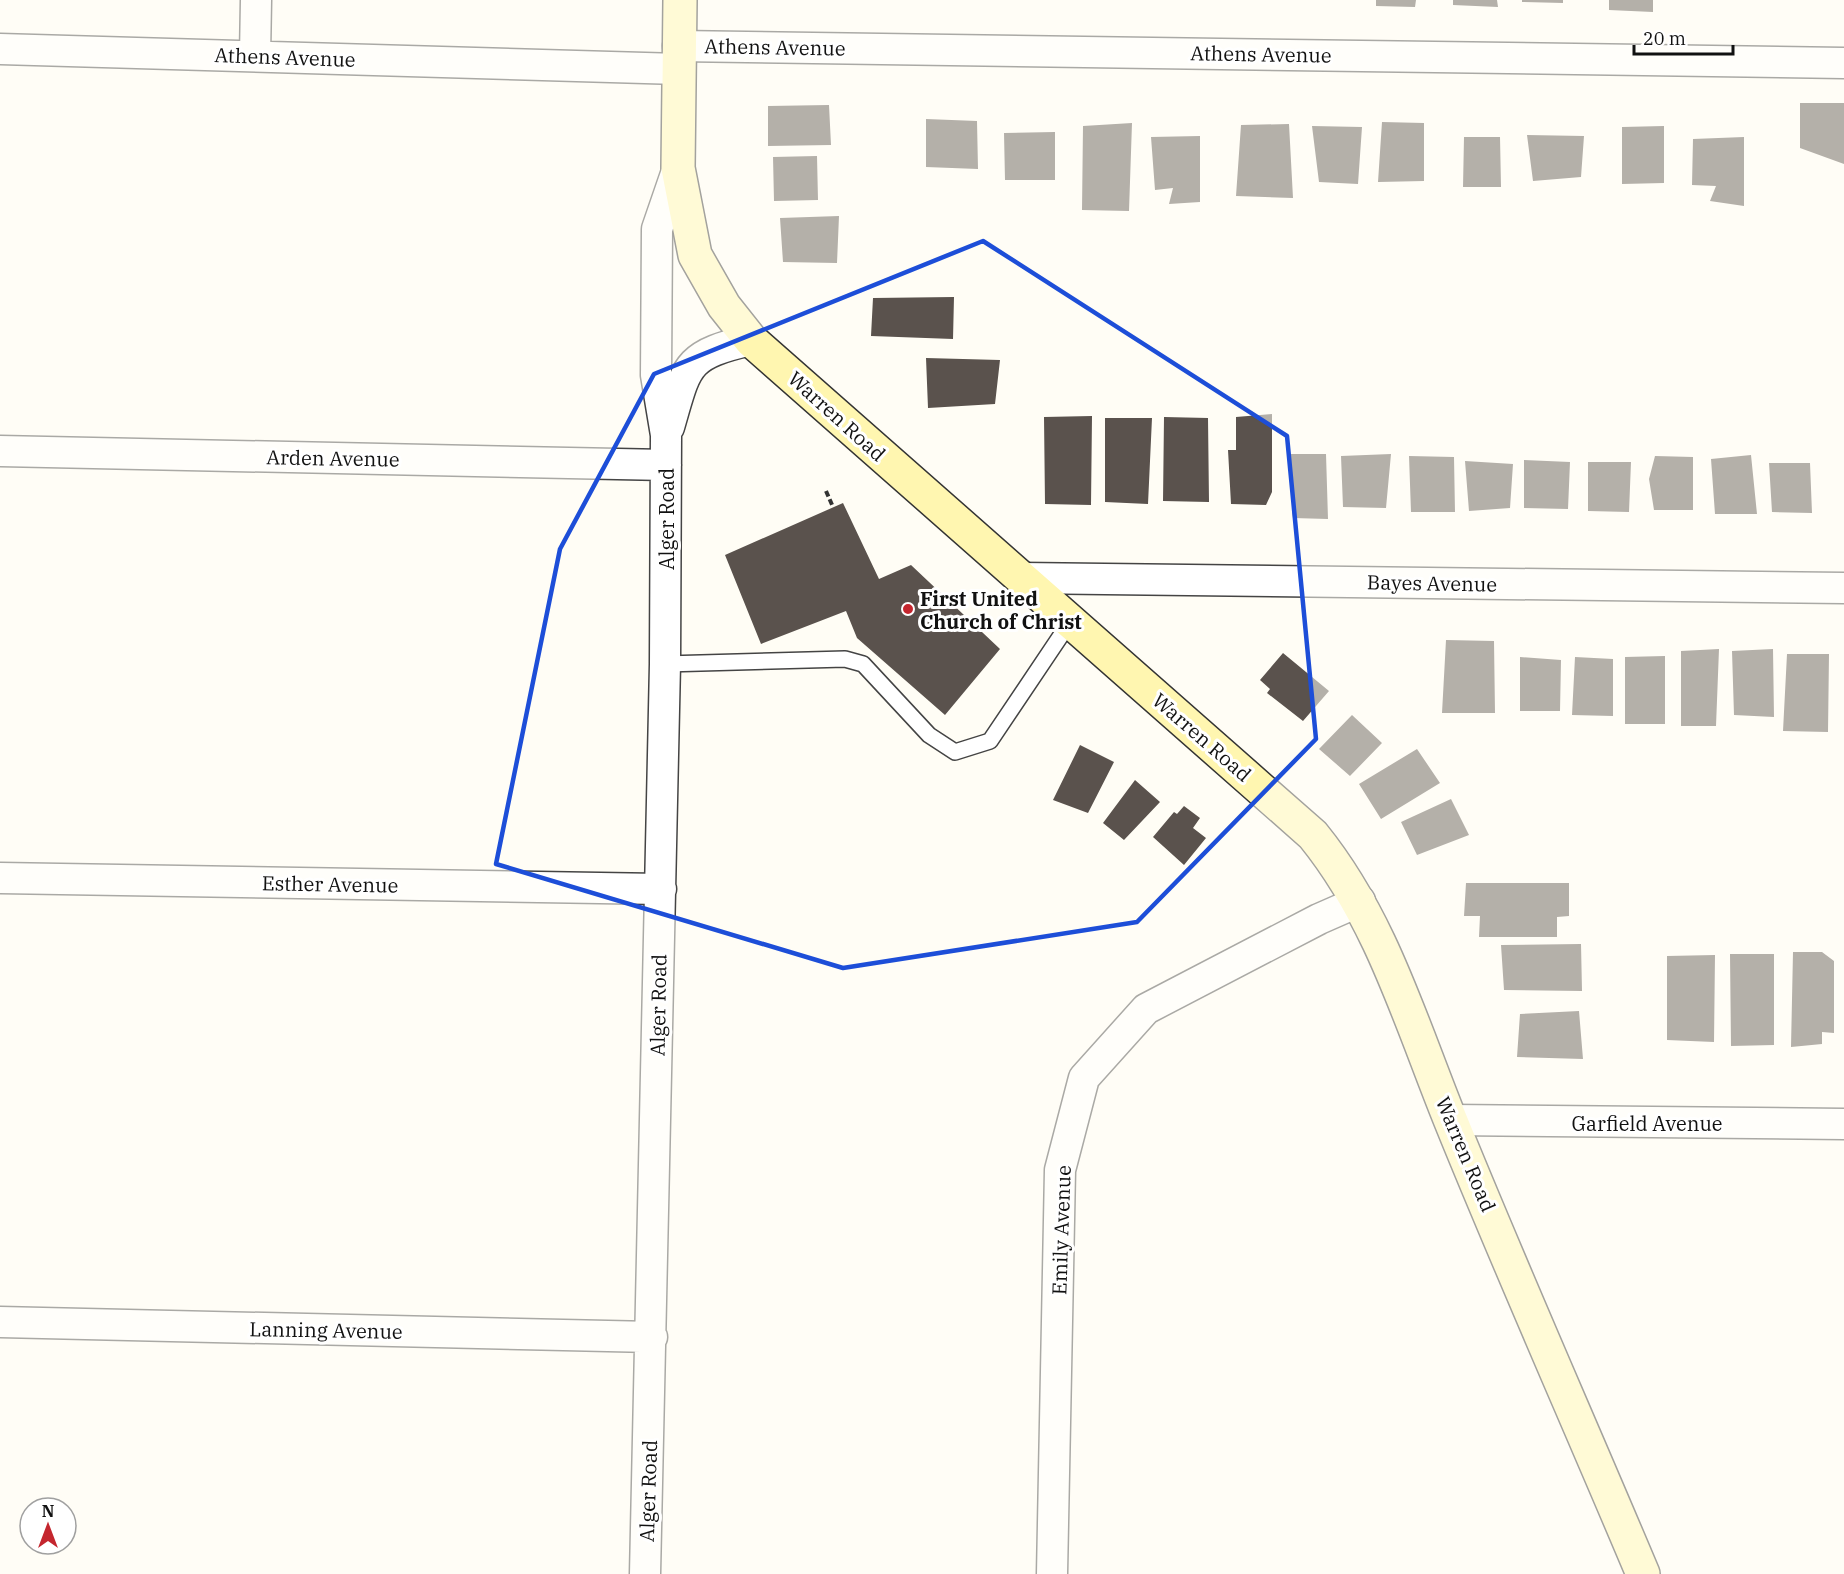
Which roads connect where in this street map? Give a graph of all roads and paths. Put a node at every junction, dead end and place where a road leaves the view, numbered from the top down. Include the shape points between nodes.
1 (256, 0) edge
2 (680, 0) edge
3 (0, 49) edge
4 (255, 56) junction
5 (679, 57) junction
6 (1844, 63) edge
7 (678, 168) junction
8 (751, 340) junction
9 (666, 435) junction
10 (0, 451) edge
11 (666, 465) junction
12 (826, 491) dead end
13 (833, 507) dead end
14 (1021, 578) junction
15 (1844, 588) edge
16 (1070, 622) junction
17 (665, 664) junction
18 (0, 878) edge
19 (661, 889) junction
20 (1360, 901) junction
21 (1450, 1120) junction
22 (1844, 1124) edge
23 (0, 1322) edge
24 (652, 1337) junction
25 (645, 1574) edge
26 (1052, 1574) edge
27 (1643, 1574) edge

1 - 4 street
2 - 5 main road, Warren Road
3 - 4 street, Athens Avenue
4 - 5 street, Athens Avenue
5 - 6 street, Athens Avenue
5 - 7 main road, Warren Road
7 - 8 main road, Warren Road via 695,255 723,306
7 - 9 street, Alger Road via 657,229 656,375
8 - 9 street, Alger Road via 715,348 690,365
8 - 14 main road, Warren Road
9 - 11 street, Alger Road
10 - 11 street, Arden Avenue
11 - 17 street, Alger Road
12 - 13 path
14 - 15 street, Bayes Avenue
14 - 16 main road, Warren Road
16 - 17 lane via 990,741 955,752 928,735 863,664 845,658
16 - 20 main road, Warren Road via 1313,835
17 - 19 street, Alger Road
18 - 19 street, Esther Avenue
19 - 24 street, Alger Road
20 - 21 main road, Warren Road
20 - 26 street, Emily Avenue via 1146,1009 1084,1078 1060,1170
21 - 22 street, Garfield Avenue
21 - 27 main road, Warren Road
23 - 24 street, Lanning Avenue
24 - 25 street, Alger Road

